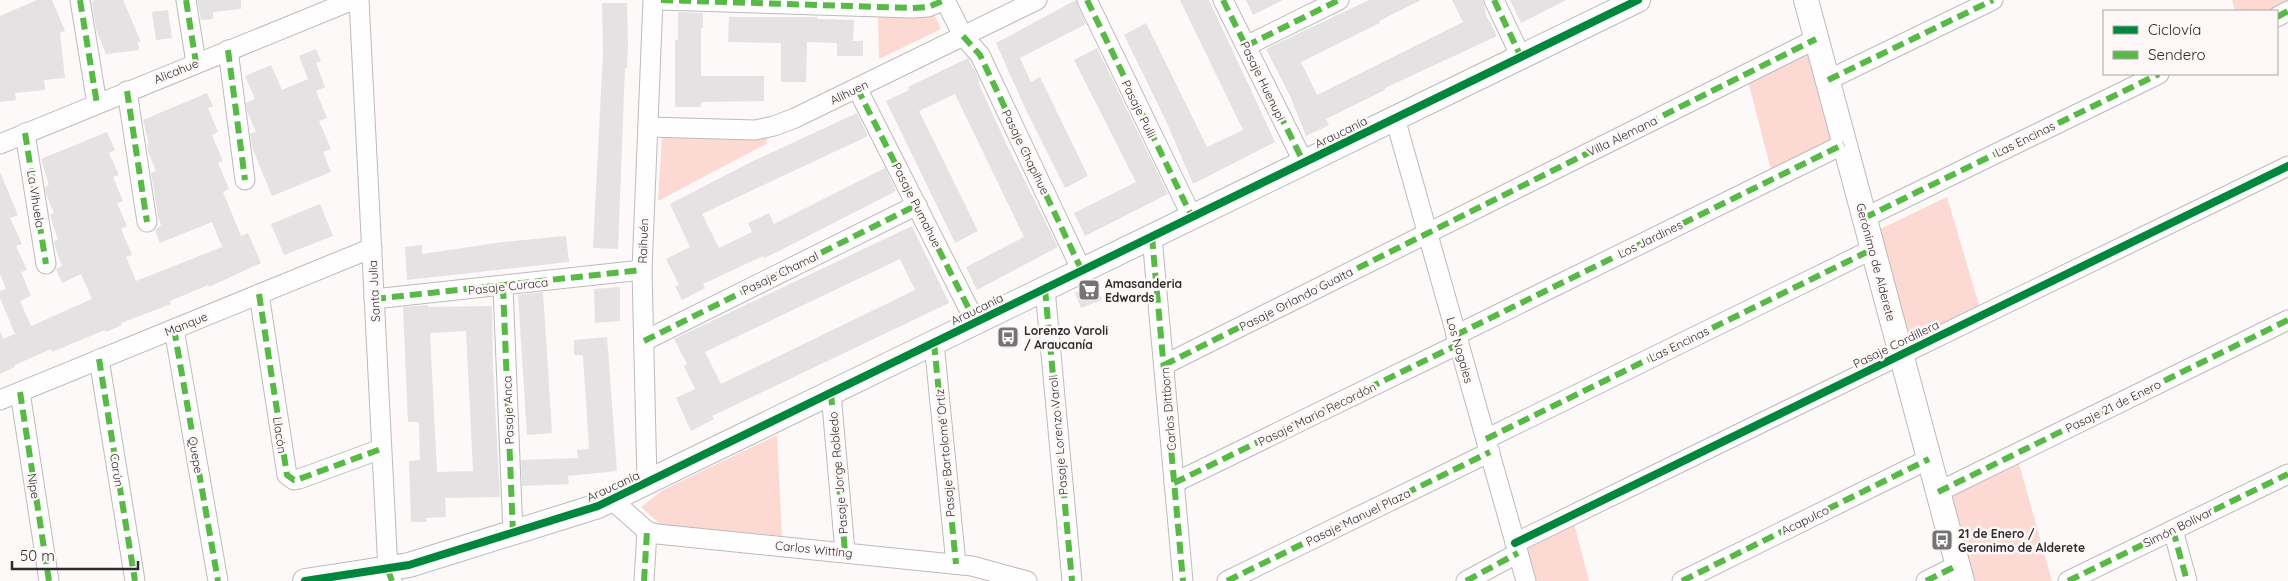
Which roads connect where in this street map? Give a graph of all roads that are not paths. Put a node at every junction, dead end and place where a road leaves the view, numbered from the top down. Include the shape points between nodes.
1 (80, 0) edge
2 (186, 0) edge
3 (353, 0) edge
4 (359, 0) edge
5 (653, 0) edge
6 (661, 0) edge
7 (945, 0) edge
8 (1037, 0) edge
9 (1086, 0) edge
10 (1223, 0) edge
11 (1339, 0) edge
12 (1494, 0) edge
13 (1638, 0) edge
14 (1806, 0) edge
15 (1993, 0) edge
16 (963, 36) junction
17 (1816, 39) junction
18 (1246, 46) junction
19 (228, 50) junction
20 (1521, 57) junction
21 (196, 63) junction
22 (2157, 75) edge
23 (1828, 80) junction
24 (858, 88) junction
25 (127, 92) junction
26 (97, 104) junction
27 (1395, 118) junction
28 (648, 127) junction
29 (25, 133) junction
30 (0, 144) edge
31 (1844, 144) junction
32 (1304, 163) junction
33 (2288, 166) edge
34 (245, 180) dead end
35 (916, 205) junction
36 (1192, 217) junction
37 (1864, 218) junction
38 (147, 222) dead end
39 (1427, 232) junction
40 (1152, 237) junction
41 (372, 248) junction
42 (1873, 249) junction
43 (46, 264) dead end
44 (642, 270) junction
45 (1082, 271) junction
46 (503, 287) junction
47 (1045, 289) junction
48 (259, 294) junction
49 (374, 299) junction
50 (2288, 320) edge
51 (976, 323) junction
52 (174, 329) junction
53 (1458, 339) junction
54 (644, 341) junction
55 (934, 343) junction
56 (1901, 354) junction
57 (99, 360) junction
58 (1164, 365) junction
59 (20, 392) junction
60 (831, 393) junction
61 (0, 400) edge
62 (1488, 446) junction
63 (382, 449) junction
64 (1929, 459) junction
65 (2288, 474) edge
66 (648, 482) junction
67 (1174, 483) junction
68 (1938, 492) junction
69 (612, 500) junction
70 (2173, 530) junction
71 (647, 531) junction
72 (513, 534) junction
73 (1517, 548) junction
74 (845, 552) junction
75 (956, 564) junction
76 (1960, 573) edge
77 (390, 575) edge
78 (312, 580) edge
79 (49, 581) edge
80 (135, 581) edge
81 (218, 581) edge
82 (644, 581) edge
83 (1027, 581) edge
84 (1072, 581) edge
85 (1183, 581) edge
86 (1227, 581) edge
87 (1466, 581) edge
88 (1526, 581) edge
89 (1682, 581) edge
90 (1926, 581) edge
91 (2068, 581) edge
92 (2187, 581) edge

1 - 26 street
2 - 21 street
3 - 19 street, Alicahue
4 - 41 street, Santa Julia
5 - 28 street, Raihuén
6 - 7 street via 912,8 928,7
7 - 16 street, Pasaje Chapihue
8 - 16 street, Alihuen
9 - 36 street, Pasaje Pulli
10 - 18 street, Pasaje Huenupi
11 - 18 street
12 - 20 street
13 - 20 street, Araucanía
14 - 17 street, Gerónimo de Alderete
15 - 23 street
16 - 24 street, Alihuen
16 - 45 street, Pasaje Chapihue via 980,55
17 - 23 street, Gerónimo de Alderete
17 - 39 street, Villa Alemana
18 - 32 street, Pasaje Huenupi
19 - 21 street, Alicahue
19 - 34 street
20 - 27 street, Araucanía
21 - 25 street, Alicahue
22 - 37 street, Las Encinas
23 - 31 street, Gerónimo de Alderete
24 - 28 street, Alihuen via 774,126 755,130
24 - 35 street, Pasaje Pumahue
25 - 26 street, Alicahue
25 - 38 street
26 - 29 street, Alicahue
27 - 32 street, Araucanía
27 - 39 street, Los Nogales
28 - 44 street, Raihuén
29 - 30 street, Alicahue
29 - 43 street, La Vihuela
31 - 37 street, Gerónimo de Alderete
31 - 53 street, Los Jardines
32 - 36 street, Araucanía
33 - 56 street, Pasaje Cordillera
35 - 51 street, Pasaje Pumahue
35 - 54 street, Pasaje Chamal
36 - 40 street, Araucanía
37 - 42 street, Gerónimo de Alderete
39 - 53 street, Los Nogales
39 - 58 street, Pasaje Orlando Guaita
40 - 45 street, Araucanía
40 - 58 street, Carlos Dittborn
41 - 48 street, Manque
41 - 49 street, Santa Julia
42 - 56 street, Gerónimo de Alderete
42 - 62 street, Las Encinas
44 - 46 street, Pasaje Curaca
44 - 54 street, Raihuén
45 - 47 street, Araucanía
46 - 49 street, Pasaje Curaca
46 - 72 street, Pasaje Anca
47 - 51 street, Araucanía
47 - 84 street, Pasaje Lorenzo Varoli
48 - 52 street, Manque
48 - 63 street, Llacón via 287,475 294,480 299,479
49 - 63 street, Santa Julia
50 - 68 street, Pasaje 21 de Enero
51 - 55 street, Araucanía
52 - 57 street, Manque
52 - 81 street, Quepe
53 - 62 street, Los Nogales
53 - 67 street, Pasaje Mario Recordón
54 - 66 street, Raihuén
55 - 60 street, Araucanía
55 - 75 street, Pasaje Bartolomé Ortíz
56 - 64 street, Gerónimo de Alderete
56 - 73 street, Pasaje Cordillera
57 - 59 street, Manque
57 - 80 street, Carún
58 - 67 street, Carlos Dittborn
59 - 61 street, Manque
59 - 79 street, Nipe
60 - 66 street, Araucanía
60 - 74 street, Pasaje Jorge Robledo
62 - 73 street, Los Nogales
62 - 86 street, Pasaje Manuel Plaza
63 - 77 street, Santa Julia
64 - 68 street, Gerónimo de Alderete
64 - 89 street, Acapulco
65 - 70 street, Simón Bolívar
66 - 69 street, Araucanía
67 - 85 street, Carlos Dittborn
68 - 76 street, Gerónimo de Alderete
69 - 71 street
69 - 72 street, Araucanía
70 - 91 street, Simón Bolívar
70 - 92 street
71 - 74 street, Carlos Witting
71 - 82 street
72 - 77 street, Araucanía
73 - 87 street, Pasaje Cordillera
73 - 88 street, Los Nogales
74 - 75 street, Carlos Witting
75 - 83 street, Carlos Witting
76 - 90 street
77 - 78 street, Araucanía

